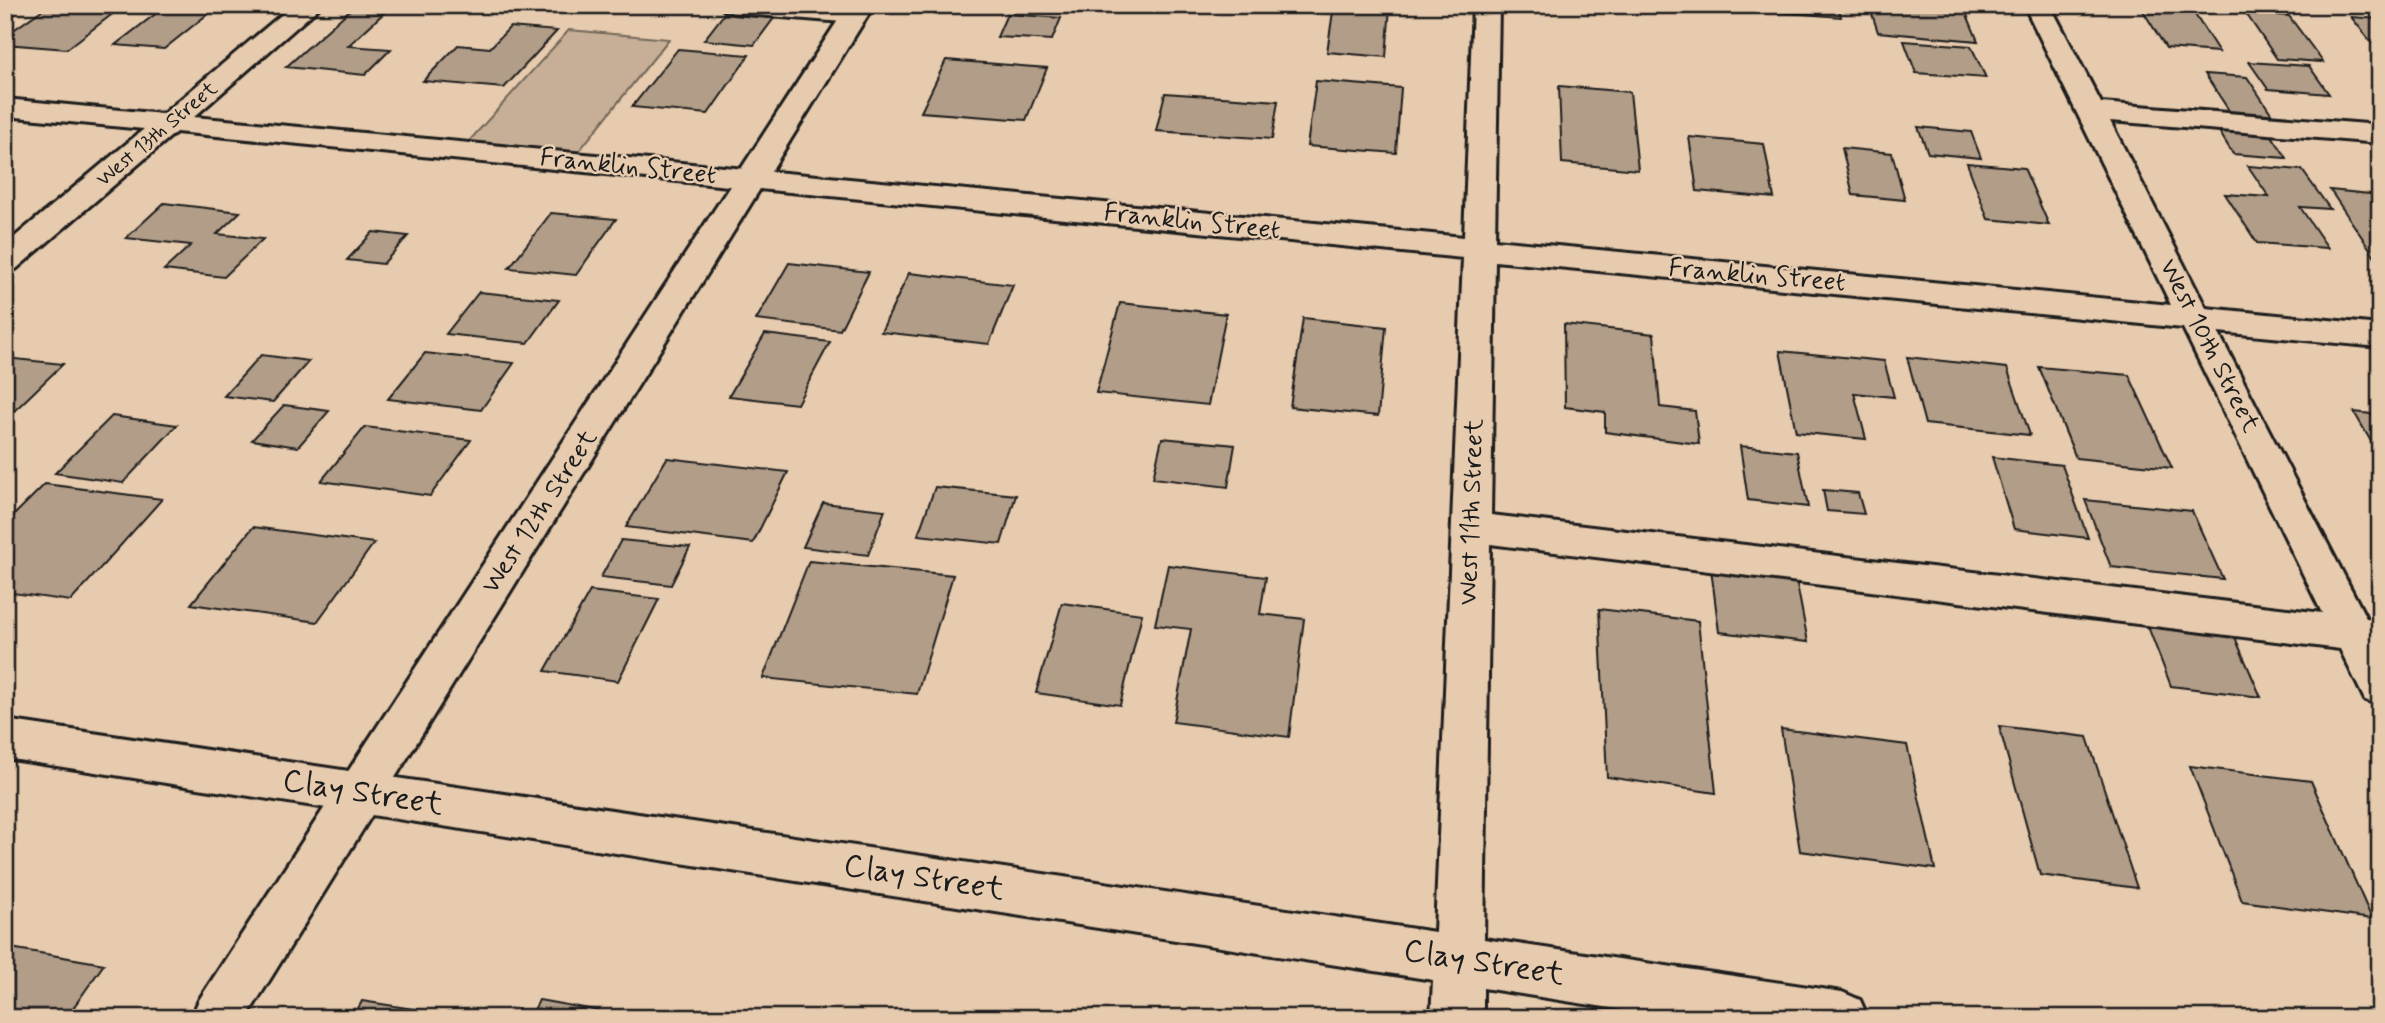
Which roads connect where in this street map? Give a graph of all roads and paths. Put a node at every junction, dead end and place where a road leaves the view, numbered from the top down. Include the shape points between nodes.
1 (309, 5) edge
2 (733, 5) edge
3 (1486, 5) edge
4 (2037, 5) edge
5 (858, 10) edge
6 (5, 107) edge
7 (2090, 111) junction
8 (170, 123) junction
9 (2380, 134) edge
10 (752, 179) junction
11 (1479, 249) junction
12 (5, 262) edge
13 (2194, 318) junction
14 (2380, 336) edge
15 (1471, 527) junction
16 (2367, 636) edge
17 (2380, 687) edge
18 (5, 739) edge
19 (360, 793) junction
20 (1458, 959) junction
21 (217, 1018) edge
22 (1457, 1018) edge
23 (1842, 1018) edge

1 - 8 street, West 13th Street
2 - 5 street
3 - 11 street, West 11th Street
4 - 7 street, West 10th Street
5 - 10 street, West 12th Street
6 - 8 street, Franklin Street
7 - 9 street
7 - 13 street, West 10th Street
8 - 10 street, Franklin Street
8 - 12 street, West 13th Street
10 - 11 street, Franklin Street
10 - 19 street, West 12th Street
11 - 13 street, Franklin Street
11 - 15 street, West 11th Street
13 - 14 street, Franklin Street
13 - 16 street, West 10th Street
15 - 16 street
15 - 20 street, West 11th Street
16 - 17 street, West 10th Street
18 - 19 street, Clay Street
19 - 20 street, Clay Street
19 - 21 street, West 12th Street
20 - 22 street, West 11th Street
20 - 23 street, Clay Street

